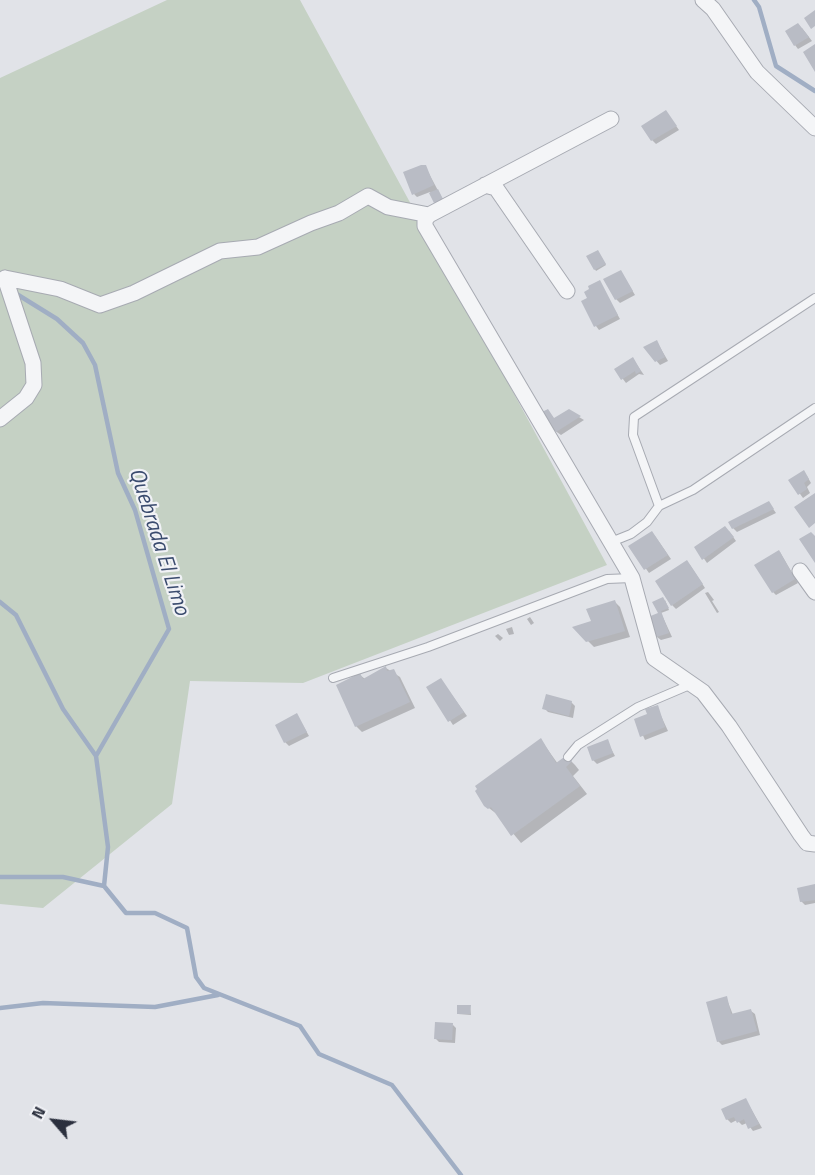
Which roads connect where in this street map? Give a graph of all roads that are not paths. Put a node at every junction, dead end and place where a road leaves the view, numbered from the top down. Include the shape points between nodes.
1 (703, 0) edge
2 (611, 119) dead end
3 (815, 128) edge
4 (485, 185) junction
5 (429, 215) junction
6 (567, 291) dead end
7 (815, 298) edge
8 (815, 408) edge
9 (0, 419) edge
10 (659, 506) junction
11 (611, 542) junction
12 (800, 571) dead end
13 (632, 578) junction
14 (815, 592) edge
15 (333, 678) dead end
16 (692, 684) junction
17 (568, 757) dead end
18 (815, 844) edge

1 - 3 street via 757,72
2 - 4 street
4 - 5 street
4 - 6 street via 496,188
5 - 9 street via 388,207 368,196 339,213 258,247 220,251 134,293 100,305 60,289 5,278 33,363 34,385 26,398
5 - 11 street via 425,226
7 - 10 lane via 634,417 633,435
8 - 10 lane via 693,489
10 - 11 lane via 631,534
11 - 13 street
12 - 14 street
13 - 15 lane via 607,579 428,647
13 - 16 street via 651,653 659,663
16 - 17 lane via 638,707 578,745
16 - 18 street via 729,726 801,836 807,843

